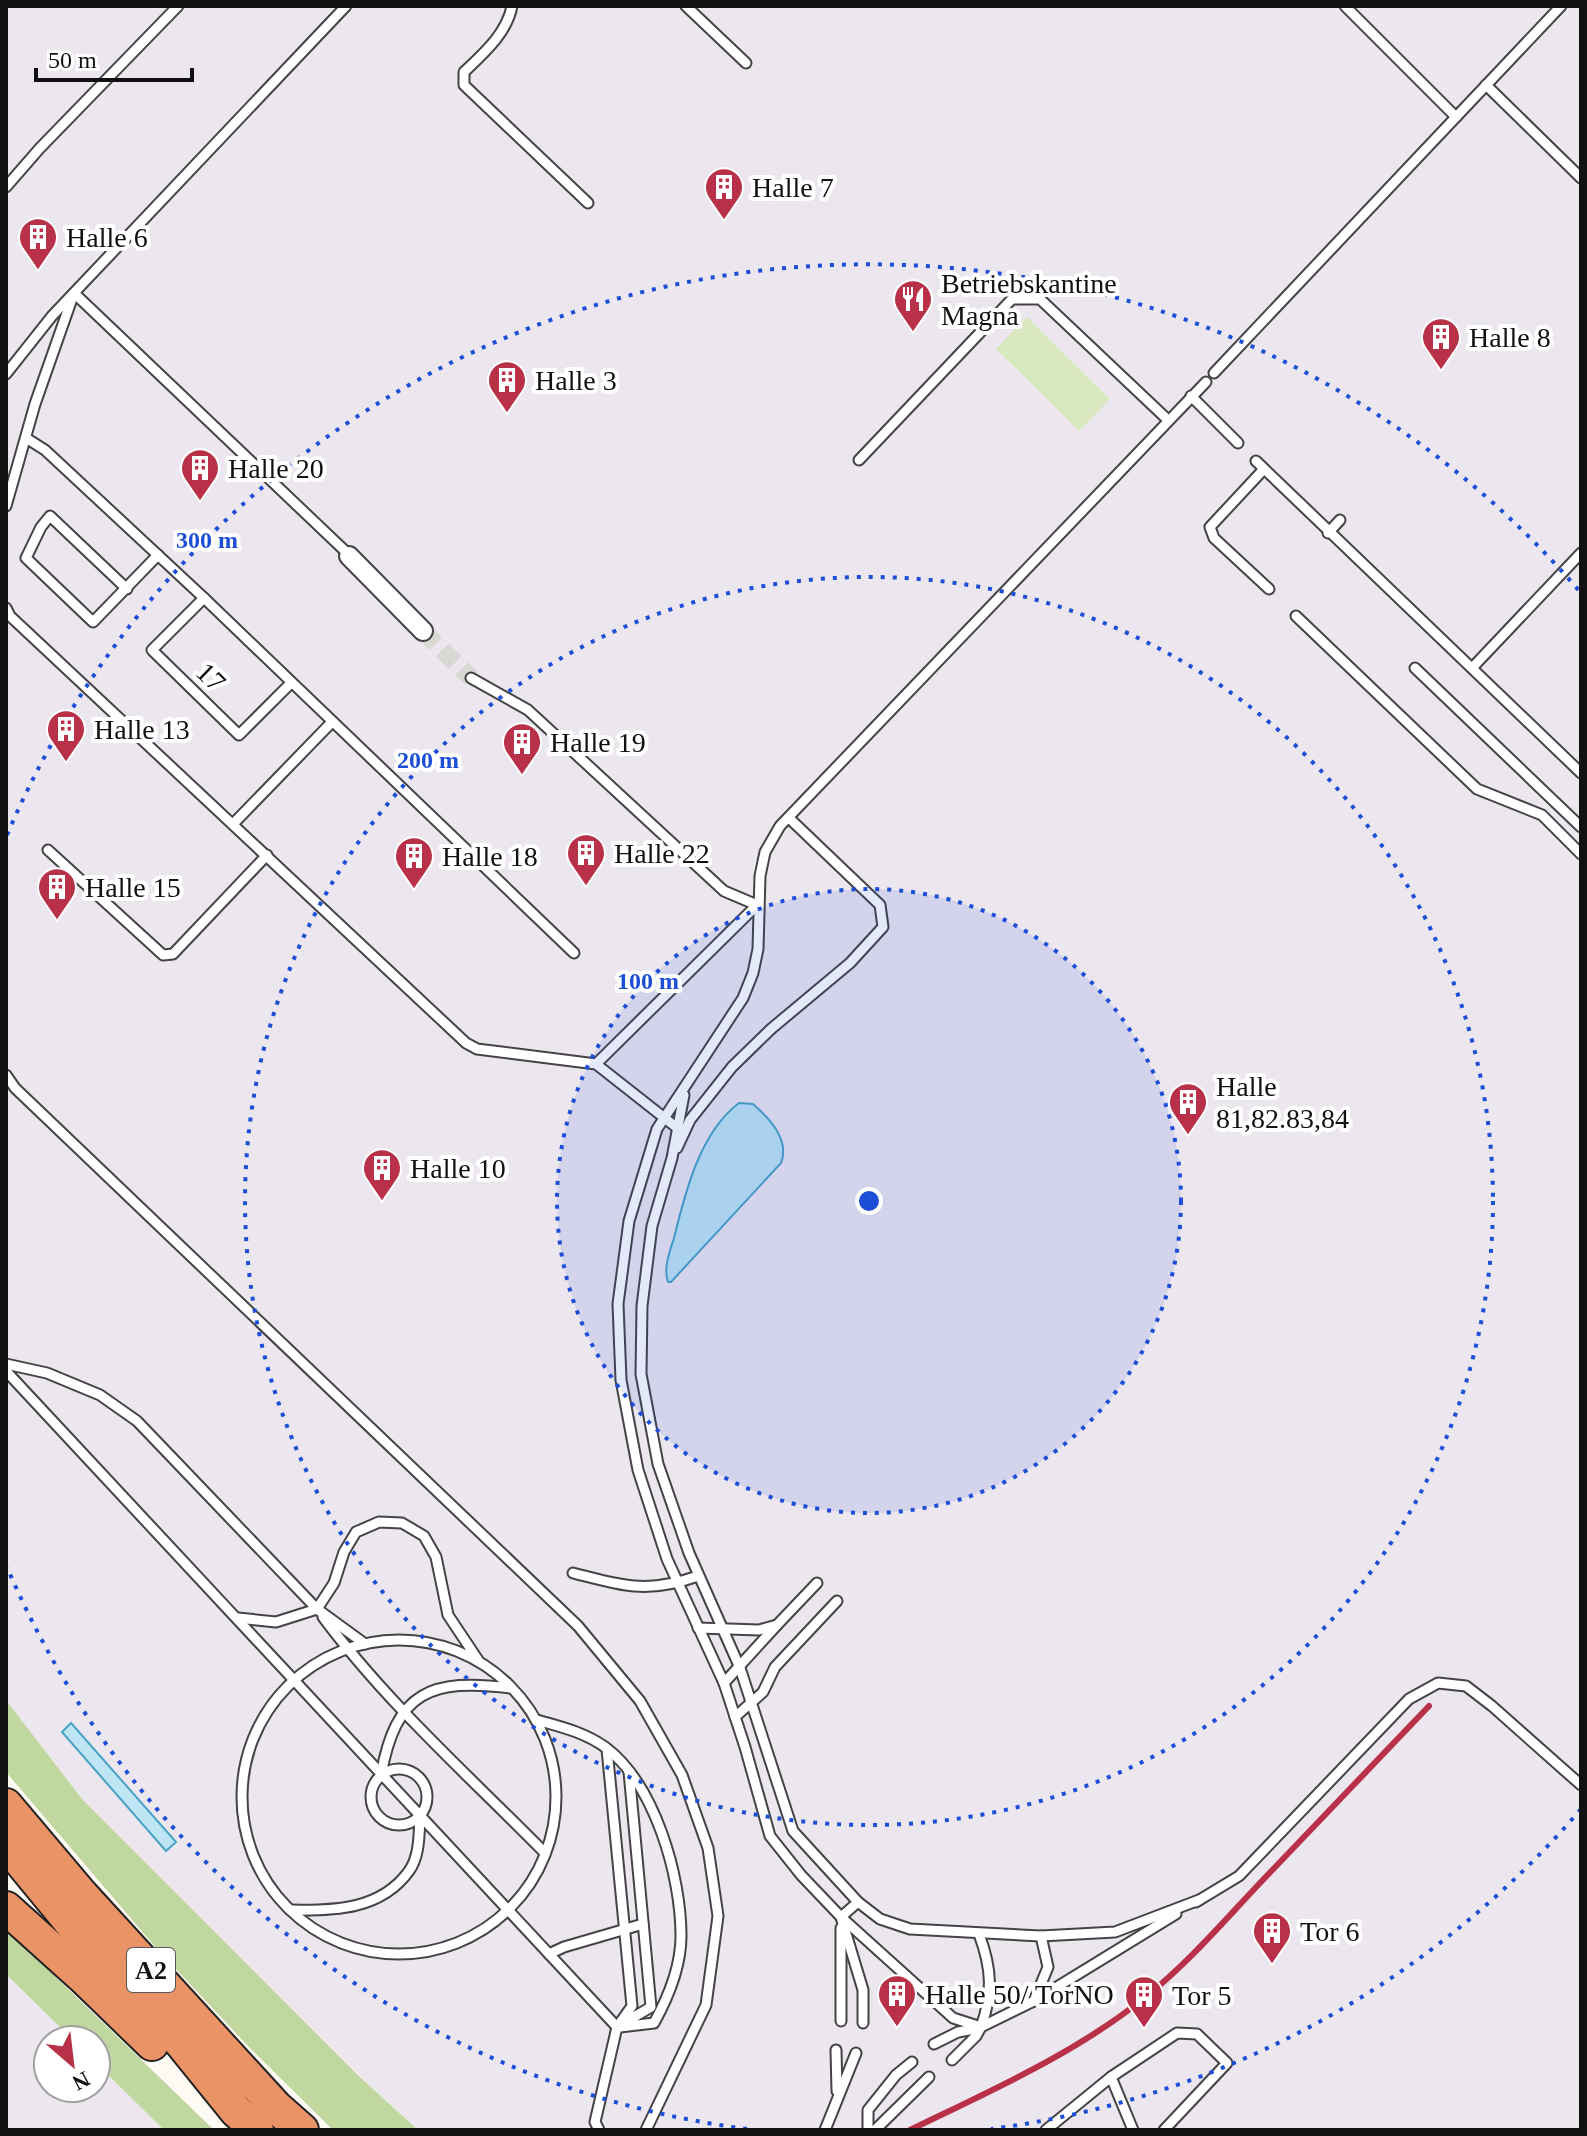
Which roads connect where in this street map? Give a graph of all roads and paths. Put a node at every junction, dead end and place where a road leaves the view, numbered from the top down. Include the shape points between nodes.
1 (178, 6) edge
2 (346, 6) edge
3 (512, 6) edge
4 (686, 6) edge
5 (1345, 6) edge
6 (1561, 6) edge
7 (746, 63) dead end
8 (1486, 85) junction
9 (1456, 117) junction
10 (1581, 178) edge
11 (6, 187) edge
12 (588, 203) dead end
13 (74, 293) junction
14 (1214, 373) dead end
15 (6, 374) edge
16 (1206, 382) dead end
17 (1191, 396) junction
18 (1168, 420) junction
19 (26, 438) junction
20 (1238, 443) dead end
21 (859, 460) dead end
22 (1256, 461) dead end
23 (1264, 469) junction
24 (6, 506) edge
25 (1340, 520) dead end
26 (1328, 533) junction
27 (346, 553) joint
28 (1581, 553) edge
29 (158, 555) junction
30 (127, 589) junction
31 (1269, 589) dead end
32 (204, 598) junction
33 (6, 608) edge
34 (1296, 616) dead end
35 (423, 631) tunnel mouth
36 (1415, 668) dead end
37 (1472, 668) junction
38 (471, 678) tunnel mouth
39 (291, 683) junction
40 (332, 722) junction
41 (1581, 773) edge
42 (789, 818) junction
43 (233, 824) junction
44 (1581, 827) edge
45 (48, 850) dead end
46 (1581, 854) edge
47 (267, 855) junction
48 (757, 905) junction
49 (574, 953) dead end
50 (596, 1064) junction
51 (6, 1075) edge
52 (687, 1084) junction
53 (664, 1118) junction
54 (676, 1127) junction
55 (672, 1158) junction
56 (6, 1364) edge
57 (6, 1371) edge
58 (573, 1573) dead end
59 (698, 1576) junction
60 (677, 1583) junction
61 (817, 1583) dead end
62 (837, 1601) dead end
63 (317, 1609) junction
64 (238, 1618) junction
65 (777, 1625) junction
66 (698, 1628) junction
67 (722, 1628) junction
68 (365, 1644) junction
69 (348, 1650) junction
70 (478, 1660) junction
71 (740, 1668) junction
72 (294, 1680) junction
73 (724, 1683) junction
74 (514, 1689) junction
75 (752, 1703) junction
76 (404, 1710) junction
77 (735, 1717) junction
78 (537, 1720) junction
79 (607, 1749) junction
80 (629, 1772) junction
81 (381, 1775) junction
82 (1581, 1785) edge
83 (6, 1805) edge
84 (420, 1816) junction
85 (6, 1844) edge
86 (545, 1853) junction
87 (1199, 1900) junction
88 (858, 1902) junction
89 (6, 1908) edge
90 (289, 1910) junction
91 (509, 1910) junction
92 (841, 1917) junction
93 (643, 1924) junction
94 (625, 1929) junction
95 (979, 1934) junction
96 (1041, 1936) junction
97 (549, 1954) junction
98 (1034, 2001) junction
99 (841, 2021) dead end
100 (863, 2023) dead end
101 (617, 2027) junction
102 (981, 2027) junction
103 (934, 2044) dead end
104 (836, 2050) dead end
105 (856, 2053) dead end
106 (952, 2060) dead end
107 (912, 2062) dead end
108 (929, 2077) dead end
109 (1111, 2077) junction
110 (837, 2097) junction
111 (246, 2120) edge
112 (302, 2130) edge
113 (599, 2130) edge
114 (646, 2130) edge
115 (825, 2130) edge
116 (868, 2130) edge
117 (875, 2130) edge
118 (1046, 2130) edge
119 (1133, 2130) edge
120 (1164, 2130) edge

1 - 11 lane
2 - 13 lane
3 - 12 lane via 510,21 464,72 464,85
4 - 7 lane
5 - 9 lane
6 - 8 lane
8 - 9 lane
8 - 10 lane
9 - 14 lane
13 - 15 lane
13 - 19 lane
13 - 27 lane
16 - 17 lane
17 - 18 lane
17 - 20 lane
18 - 21 lane via 1040,299 1012,299
18 - 42 lane
19 - 24 lane
19 - 29 lane
22 - 23 lane
23 - 26 lane
23 - 31 lane via 1210,527 1214,538
25 - 26 lane
26 - 37 lane
27 - 35 street
28 - 37 lane
29 - 30 lane
29 - 32 lane
30 - 30 lane via 93,622 26,558 50,516
32 - 39 lane
32 - 39 lane, 17 via 152,650 239,735
33 - 43 lane
34 - 46 lane via 1477,789 1542,815
36 - 44 lane
37 - 41 lane
38 - 48 lane via 528,710 724,891
39 - 40 lane
40 - 43 lane
40 - 49 lane
42 - 48 lane via 765,852
42 - 55 lane via 880,905 883,927 732,1067 690,1120
43 - 47 lane
45 - 47 lane via 163,955 173,954
47 - 50 lane via 466,1043 477,1049
48 - 50 lane
48 - 52 lane via 753,973 743,998
50 - 53 lane
51 - 114 lane via 578,1626 640,1701 682,1775 708,1848 718,1916 706,2005
52 - 53 lane
52 - 54 lane
53 - 54 lane
53 - 60 lane via 629,1221 618,1304 621,1380 638,1470
54 - 55 lane
55 - 59 lane via 652,1226 642,1306 641,1374 658,1464
56 - 63 lane via 47,1373 100,1395 137,1421
57 - 64 lane
58 - 60 lane via 633,1588
59 - 60 lane
59 - 67 lane
60 - 66 lane
61 - 65 lane
62 - 75 lane via 775,1667
63 - 64 lane via 276,1622
63 - 68 lane
63 - 69 lane
63 - 70 lane via 356,1532 379,1522 402,1523 424,1536 436,1557 448,1615
64 - 72 lane
65 - 67 lane via 759,1630
65 - 71 lane
66 - 67 lane
66 - 73 lane
67 - 71 lane
68 - 69 lane
68 - 70 lane via 403,1640 442,1645
69 - 72 lane via 327,1657
69 - 76 lane
70 - 74 lane
71 - 73 lane
71 - 75 lane
72 - 81 lane
72 - 90 lane via 262,1720 244,1767 243,1818 257,1867
73 - 77 lane
74 - 76 lane via 473,1683 431,1689
74 - 78 lane
75 - 77 lane
75 - 88 lane via 793,1831
76 - 81 lane via 387,1744
76 - 86 lane
77 - 92 lane via 770,1836
78 - 79 lane via 583,1733
78 - 86 lane via 555,1768 555,1820
79 - 80 lane
79 - 94 lane
80 - 93 lane
80 - 101 lane via 667,1847 681,1938 671,1993 654,2023
81 - 84 lane
81 - 84 lane via 408,1770 423,1781 428,1799
81 - 84 lane via 371,1791 378,1817 395,1825
82 - 87 lane via 1466,1686 1438,1683 1409,1699 1239,1876
83 - 112 highway, A2 via 82,1895
84 - 90 lane via 419,1844 410,1870 380,1899 336,1911
84 - 91 lane
85 - 111 highway, A2 via 103,1962
86 - 91 lane via 540,1869
87 - 96 lane via 1115,1932
87 - 98 lane
88 - 92 lane
88 - 95 lane via 880,1919 910,1929
89 - 111 highway via 165,2057
90 - 91 lane via 340,1942 375,1953 423,1953 469,1938
91 - 97 lane
92 - 99 lane
92 - 100 lane via 863,1990
92 - 102 lane via 953,2018
93 - 94 lane
93 - 101 lane via 651,2007
94 - 97 lane
94 - 101 lane via 632,2006
95 - 96 lane
95 - 102 lane via 990,1984
96 - 98 lane via 1048,1967
97 - 101 lane
98 - 102 lane
101 - 113 lane via 595,2122
102 - 103 lane
102 - 106 lane
104 - 110 lane
105 - 110 lane
107 - 116 lane via 868,2110
108 - 117 lane
109 - 118 lane
109 - 119 lane
109 - 120 lane via 1177,2033 1197,2034 1227,2063
110 - 115 lane

